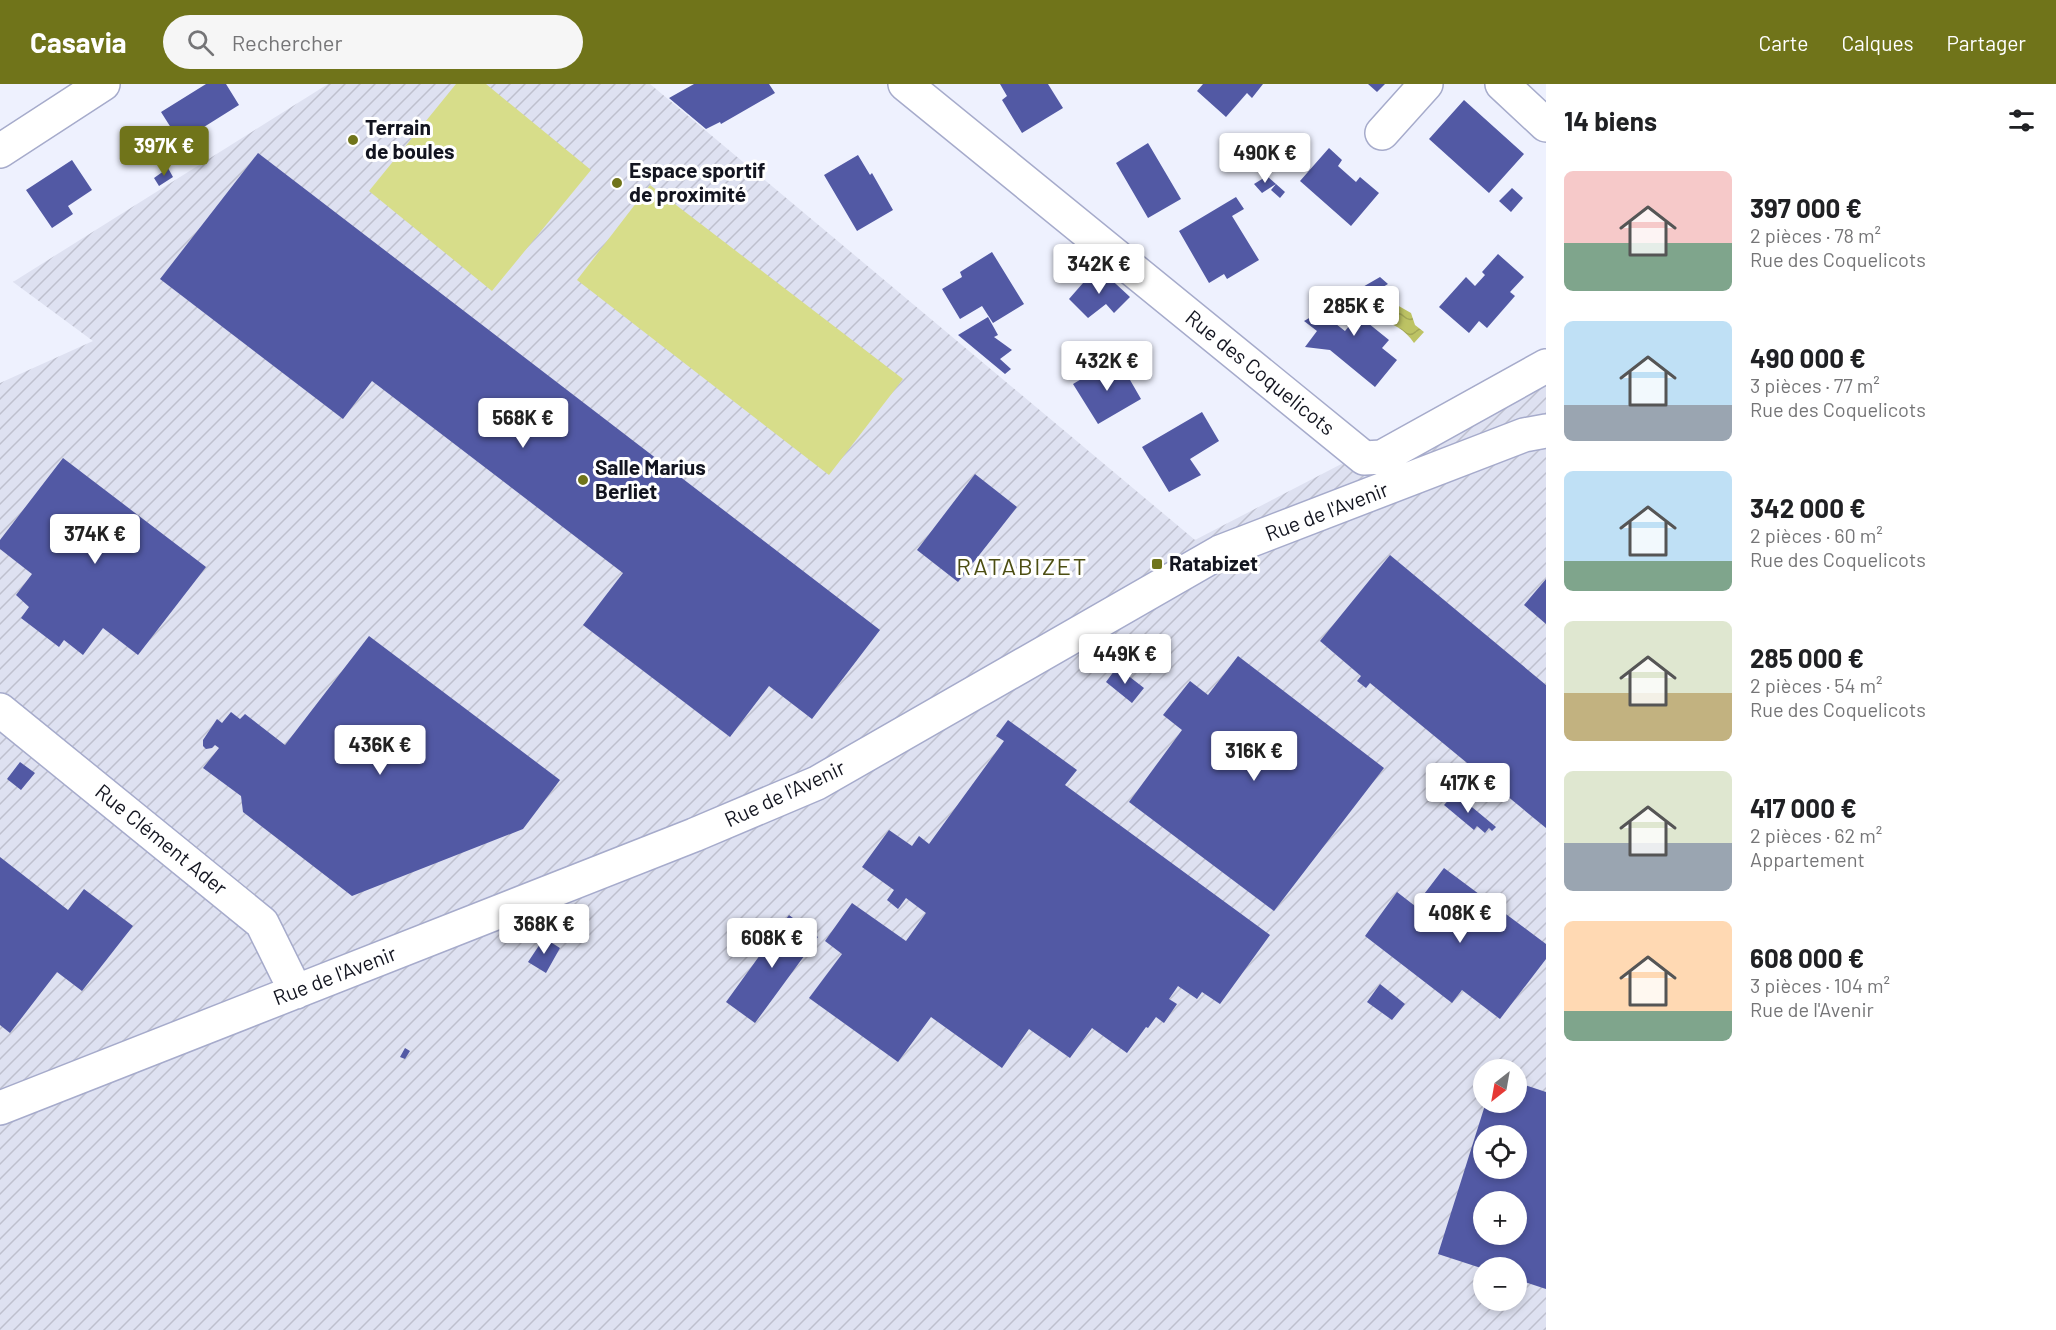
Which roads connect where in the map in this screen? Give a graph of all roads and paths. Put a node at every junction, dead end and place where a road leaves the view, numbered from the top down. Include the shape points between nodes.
1 (103, 84) edge
2 (905, 84) edge
3 (1426, 84) edge
4 (1502, 84) edge
5 (1546, 125) edge
6 (1382, 134) dead end
7 (0, 151) edge
8 (1546, 366) edge
9 (1546, 431) edge
10 (1364, 458) joint
11 (0, 710) edge
12 (296, 992) junction
13 (0, 1108) edge

1 - 7 street
2 - 10 street, Rue des Coquelicots
3 - 6 street
4 - 5 street
8 - 10 street, Rue de l'Avenir via 1382,457
9 - 12 street, Rue de l'Avenir via 1524,435 1220,552 817,783
11 - 12 street, Rue Clément Ader via 262,923
12 - 13 street, Rue de l'Avenir

